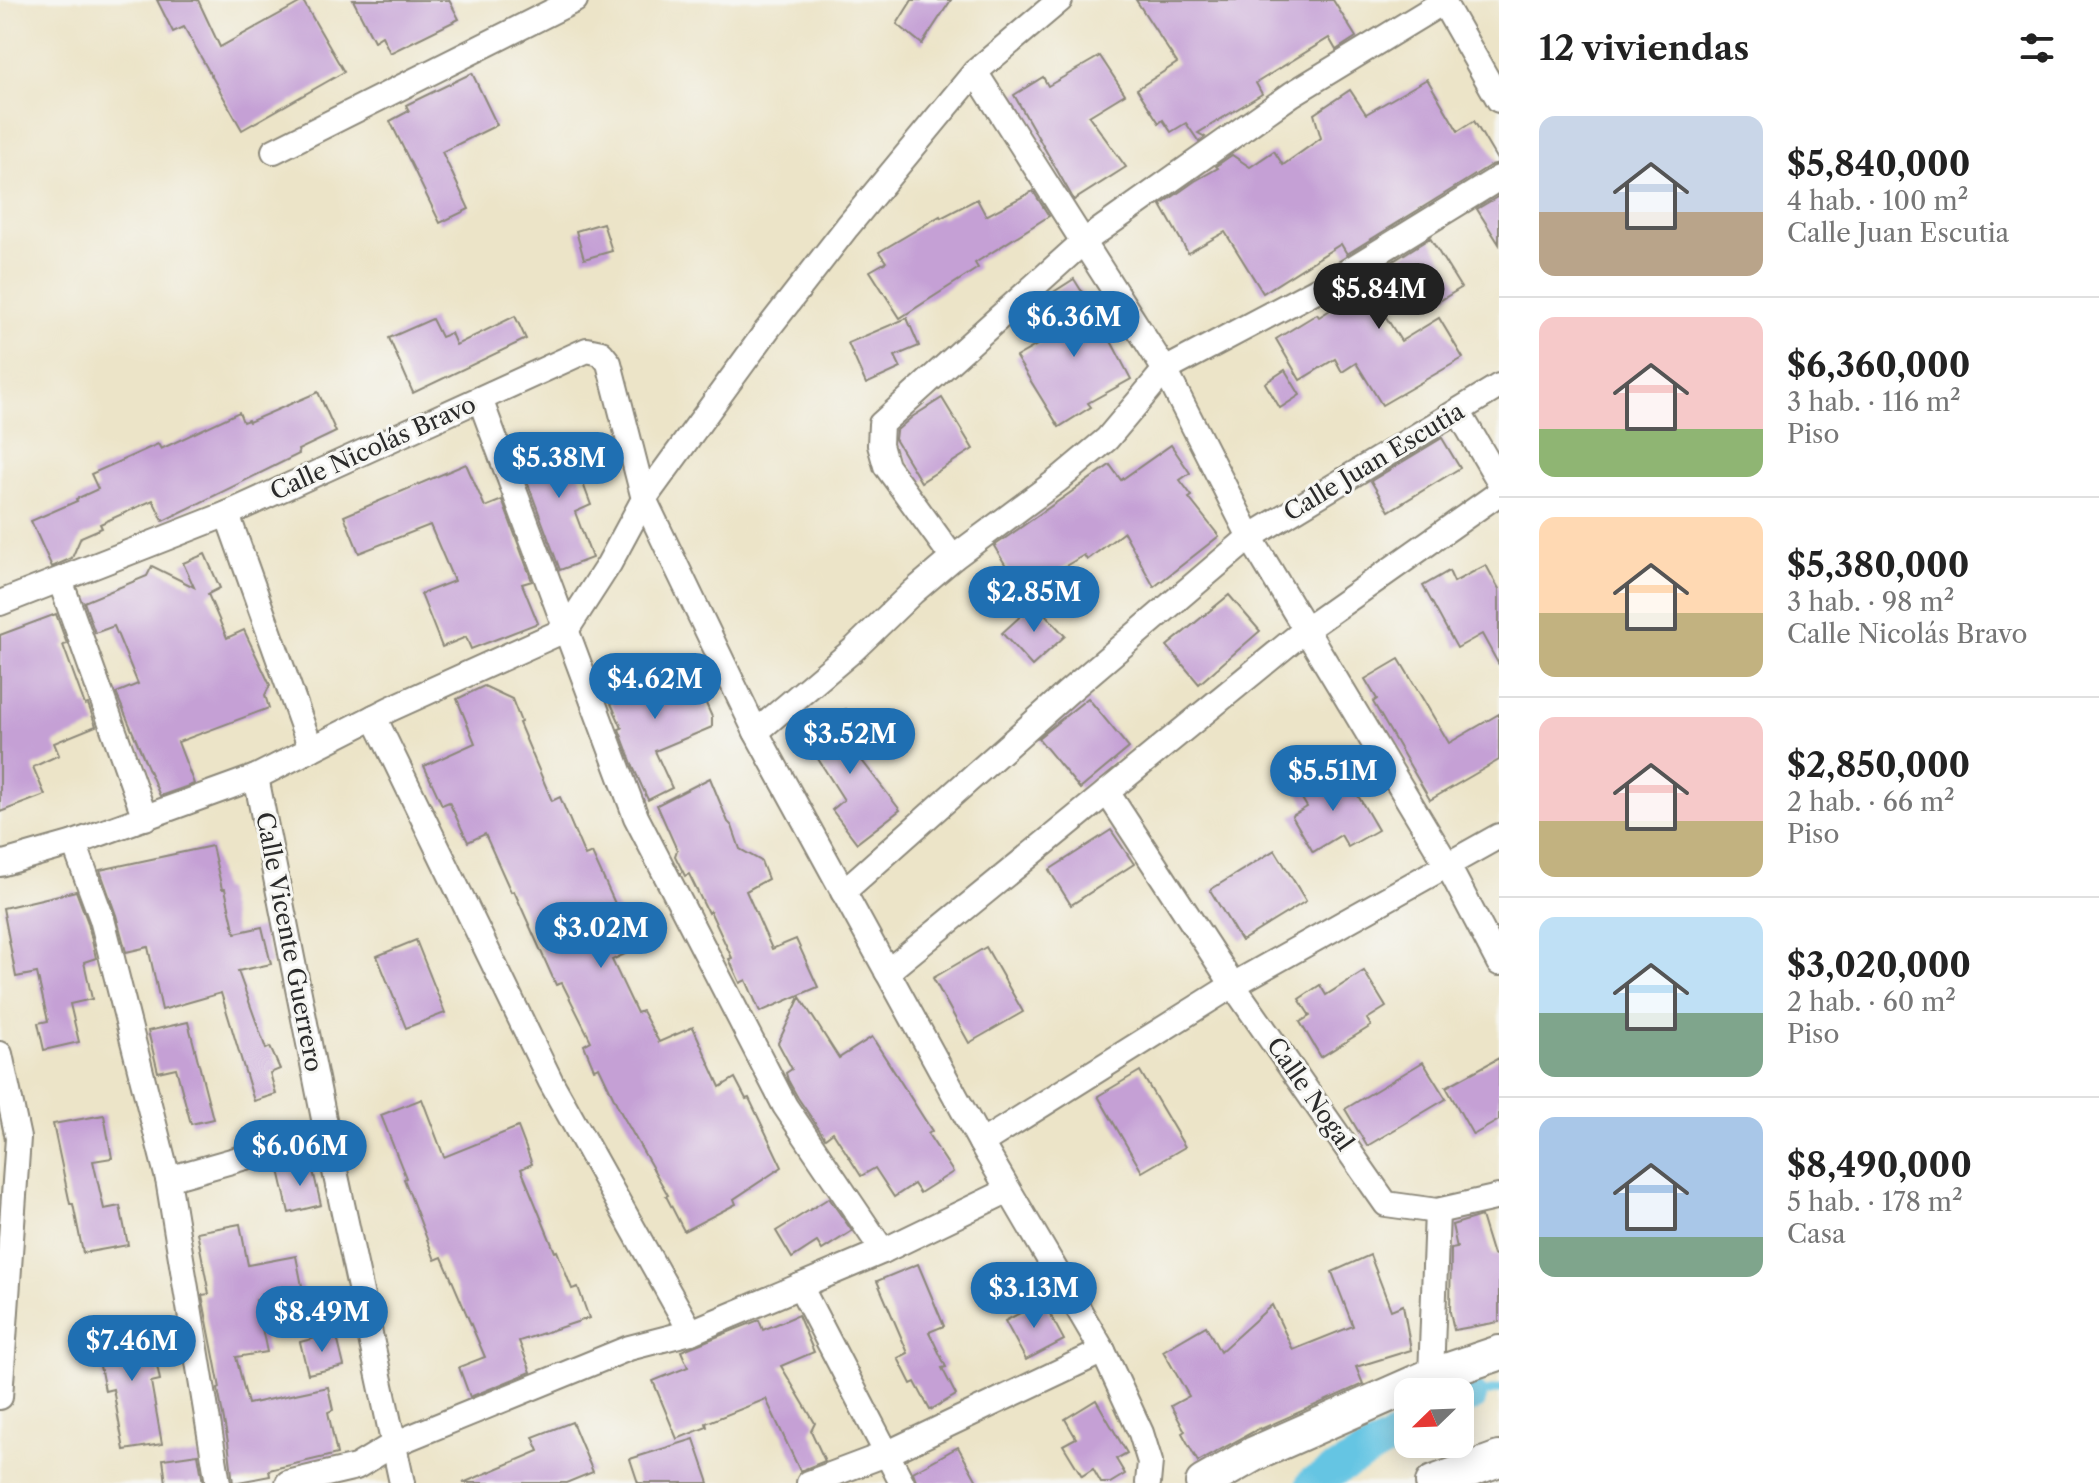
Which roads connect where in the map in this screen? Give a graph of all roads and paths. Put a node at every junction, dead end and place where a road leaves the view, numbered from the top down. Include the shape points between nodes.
1 (575, 0) edge
2 (1060, 0) edge
3 (1443, 1) edge
4 (975, 72) junction
5 (1499, 100) edge
6 (274, 151) dead end
7 (1499, 178) edge
8 (1083, 242) junction
9 (1165, 370) junction
10 (1499, 386) edge
11 (480, 399) junction
12 (1458, 411) junction
13 (1499, 481) edge
14 (1499, 493) edge
15 (644, 499) junction
16 (227, 514) junction
17 (1250, 537) junction
18 (953, 558) junction
19 (60, 580) junction
20 (0, 603) edge
21 (567, 629) junction
22 (1305, 630) junction
23 (374, 717) junction
24 (756, 732) junction
25 (311, 749) junction
26 (256, 777) junction
27 (1107, 792) junction
28 (145, 818) junction
29 (1499, 836) edge
30 (74, 843) junction
31 (0, 864) edge
32 (1448, 866) junction
33 (843, 892) junction
34 (1499, 963) edge
35 (887, 972) junction
36 (1233, 985) junction
37 (0, 1054) edge
38 (327, 1134) junction
39 (981, 1143) junction
40 (168, 1179) junction
41 (1007, 1191) junction
42 (1499, 1197) edge
43 (1437, 1211) junction
44 (883, 1251) junction
45 (800, 1286) junction
46 (691, 1332) junction
47 (1103, 1351) junction
48 (1499, 1353) edge
49 (1431, 1376) junction
50 (0, 1397) edge
51 (394, 1444) junction
52 (886, 1454) junction
53 (1499, 1459) edge
54 (218, 1483) edge
55 (288, 1483) edge
56 (402, 1483) edge
57 (809, 1483) edge
58 (902, 1483) edge
59 (1148, 1483) edge
60 (1203, 1483) edge
61 (1433, 1483) edge

1 - 6 street
2 - 4 street
3 - 5 street
3 - 8 street via 1292,94
4 - 8 street
4 - 15 street via 776,318
7 - 9 street via 1322,287
8 - 9 street
8 - 18 street via 881,424 886,466
9 - 17 street
9 - 18 street via 1107,439
10 - 12 street, Calle Juan Escutia
11 - 15 street, Calle Nicolás Bravo via 587,350 601,353 609,363
11 - 16 street, Calle Nicolás Bravo
11 - 21 street
12 - 13 street
12 - 17 street, Calle Juan Escutia
14 - 22 street
15 - 21 street
15 - 24 street
16 - 19 street, Calle Nicolás Bravo
16 - 25 street
17 - 22 street
17 - 33 street, Calle Juan Escutia
18 - 24 street
19 - 20 street, Calle Nicolás Bravo
19 - 28 street
21 - 23 street
21 - 44 street via 636,817 785,1106
22 - 27 street
22 - 32 street
23 - 25 street
23 - 46 street via 551,1082
24 - 33 street
25 - 26 street
26 - 28 street
26 - 38 street, Calle Vicente Guerrero
27 - 35 street
27 - 36 street, Calle Nogal
28 - 30 street
29 - 32 street
30 - 31 street
30 - 40 street via 102,919
32 - 34 street
32 - 36 street
33 - 35 street
35 - 39 street
36 - 39 street
36 - 43 street, Calle Nogal via 1386,1204
37 - 50 street via 18,1138
38 - 40 street
38 - 51 street, Calle Vicente Guerrero
39 - 41 street
40 - 54 street
41 - 44 street
41 - 47 street
42 - 43 street
43 - 49 street
44 - 45 street
45 - 46 street
45 - 52 street
46 - 51 street via 629,1348
47 - 52 street
47 - 59 street via 1141,1433 1150,1462
48 - 49 street
49 - 60 street via 1254,1454
51 - 55 street via 356,1467
51 - 56 street, Calle Vicente Guerrero
52 - 57 street
52 - 58 street
53 - 61 street

